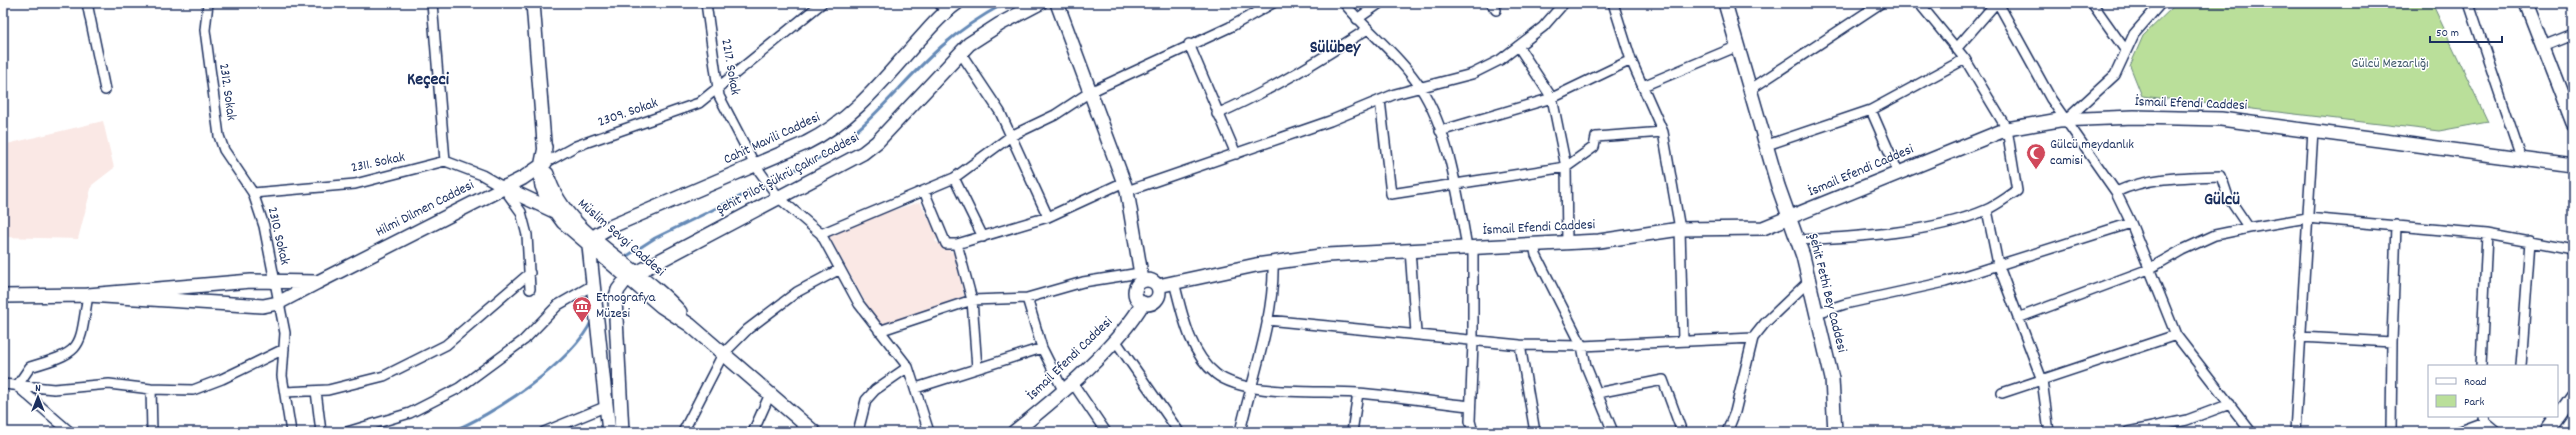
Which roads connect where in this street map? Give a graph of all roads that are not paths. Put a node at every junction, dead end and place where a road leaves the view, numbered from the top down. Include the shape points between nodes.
1 (87, 3) edge
2 (206, 3) edge
3 (432, 3) edge
4 (533, 3) edge
5 (706, 3) edge
6 (822, 3) edge
7 (957, 3) edge
8 (1040, 3) edge
9 (1057, 3) edge
10 (1273, 3) edge
11 (1344, 3) edge
12 (1380, 3) edge
13 (1564, 3) edge
14 (1612, 3) edge
15 (1725, 3) edge
16 (1881, 3) edge
17 (1919, 3) edge
18 (1997, 3) edge
19 (2092, 3) edge
20 (2161, 3) edge
21 (2469, 3) edge
22 (2526, 3) edge
23 (942, 7) edge
24 (1357, 19) junction
25 (1366, 30) junction
26 (2573, 34) edge
27 (1189, 44) junction
28 (1518, 46) junction
29 (1738, 46) junction
30 (2543, 46) junction
31 (1956, 49) junction
32 (2126, 51) junction
33 (960, 52) junction
34 (1965, 59) junction
35 (1631, 60) junction
36 (1643, 86) junction
37 (1420, 88) junction
38 (718, 89) junction
39 (1751, 89) junction
40 (104, 90) dead end
41 (1090, 92) junction
42 (1552, 98) junction
43 (1380, 100) junction
44 (1871, 110) junction
45 (1217, 114) junction
46 (2066, 120) junction
47 (2573, 124) edge
48 (2007, 129) junction
49 (2313, 130) junction
50 (1440, 131) junction
51 (1663, 132) junction
52 (1011, 136) junction
53 (1767, 145) junction
54 (1236, 154) junction
55 (2520, 157) junction
56 (445, 161) junction
57 (543, 164) junction
58 (2573, 166) edge
59 (1566, 167) junction
60 (758, 169) junction
61 (1898, 172) junction
62 (244, 178) joint
63 (954, 178) junction
64 (1456, 186) junction
65 (503, 187) junction
66 (1125, 187) junction
67 (924, 191) junction
68 (2116, 192) junction
69 (252, 193) junction
70 (778, 195) junction
71 (1987, 210) junction
72 (555, 212) junction
73 (1048, 217) junction
74 (1789, 218) junction
75 (2307, 218) junction
76 (2131, 223) junction
77 (2396, 225) junction
78 (2250, 228) junction
79 (1680, 229) junction
80 (821, 234) junction
81 (2487, 234) junction
82 (983, 237) junction
83 (1799, 240) junction
84 (2530, 241) junction
85 (592, 242) junction
86 (1567, 242) junction
87 (957, 244) junction
88 (1534, 245) junction
89 (1470, 247) junction
90 (1410, 250) junction
91 (2573, 250) edge
92 (1273, 262) junction
93 (1998, 264) junction
94 (840, 269) junction
95 (2149, 269) junction
96 (530, 273) junction
97 (631, 275) junction
98 (1141, 277) junction
99 (274, 281) junction
100 (1809, 281) junction
101 (318, 282) junction
102 (1174, 282) junction
103 (593, 285) junction
104 (1158, 286) junction
105 (530, 289) dead end
106 (88, 295) junction
107 (3, 296) edge
108 (1027, 298) junction
109 (972, 300) junction
110 (278, 303) junction
111 (1143, 303) junction
112 (1817, 313) junction
113 (2018, 318) junction
114 (1267, 320) junction
115 (879, 331) junction
116 (1416, 333) junction
117 (2176, 335) junction
118 (2300, 337) junction
119 (1753, 338) junction
120 (1114, 340) junction
121 (1683, 341) junction
122 (1473, 342) junction
123 (2392, 342) junction
124 (1520, 345) junction
125 (1582, 346) junction
126 (1042, 348) junction
127 (284, 349) junction
128 (723, 354) junction
129 (2481, 365) edge
130 (2521, 365) edge
131 (908, 367) junction
132 (977, 368) junction
133 (2042, 380) junction
134 (3, 384) edge
135 (18, 386) junction
136 (1068, 386) junction
137 (916, 388) junction
138 (151, 389) junction
139 (1250, 389) junction
140 (316, 391) junction
141 (285, 392) junction
142 (1358, 393) junction
143 (1597, 393) junction
144 (2002, 393) dead end
145 (770, 394) junction
146 (2573, 396) edge
147 (2230, 404) junction
148 (607, 406) junction
149 (1470, 406) junction
150 (2558, 417) edge
151 (2558, 417) edge
152 (2484, 419) edge
153 (1610, 431) edge
154 (70, 432) edge
155 (152, 432) edge
156 (291, 432) edge
157 (321, 432) edge
158 (347, 432) edge
159 (544, 432) edge
160 (609, 432) edge
161 (622, 432) edge
162 (683, 432) edge
163 (753, 432) edge
164 (814, 432) edge
165 (858, 432) edge
166 (929, 432) edge
167 (1014, 432) edge
168 (1106, 432) edge
169 (1180, 432) edge
170 (1240, 432) edge
171 (1352, 432) edge
172 (1473, 432) edge
173 (1535, 432) edge
174 (1682, 432) edge
175 (1727, 432) edge
176 (1835, 432) edge
177 (2050, 432) edge
178 (2128, 432) edge
179 (2251, 432) edge
180 (2295, 432) edge
181 (2391, 432) edge
182 (2458, 432) edge
183 (2497, 432) edge
184 (2547, 432) edge

1 - 40 street
2 - 62 street, 2312. Sokak via 205,30 219,136 224,150
3 - 56 street
4 - 57 street, Müslim Sevgi Caddesi via 545,147
5 - 38 street, 2217. Sokak
6 - 38 street, 2309. Sokak
7 - 23 street, Cahit Mavili Caddesi
8 - 33 street, Şehit Pilot Şükrü Çakır Caddesi via 988,30
9 - 41 street
10 - 27 street via 1230,27
11 - 24 street
12 - 24 street
13 - 28 street via 1544,27
14 - 35 street
15 - 29 street, Şehit Fethi Bey Caddesi
16 - 39 street
17 - 31 street
18 - 31 street
18 - 46 street via 2051,99
19 - 32 street
20 - 32 street via 2134,34
21 - 55 street
22 - 30 street
23 - 60 street, Cahit Mavili Caddesi via 846,118 822,135
24 - 25 street
25 - 37 street via 1388,49
25 - 45 street via 1306,69
26 - 30 street
27 - 41 street
27 - 45 street
28 - 37 street via 1500,60 1472,74
28 - 42 street
29 - 36 street
29 - 39 street, Şehit Fethi Bey Caddesi
30 - 47 street
31 - 34 street
32 - 46 street via 2115,75
33 - 52 street via 1000,112
33 - 70 street, Şehit Pilot Şükrü Çakır Caddesi via 871,148
34 - 44 street
34 - 48 street
35 - 36 street
35 - 42 street
36 - 51 street
37 - 43 street
37 - 50 street
38 - 57 street, 2309. Sokak via 699,103 576,146
38 - 60 street, 2217. Sokak via 724,107
39 - 53 street, Şehit Fethi Bey Caddesi
41 - 52 street via 1055,115
41 - 66 street
42 - 50 street
42 - 59 street
43 - 54 street via 1330,121
43 - 64 street via 1390,194
44 - 53 street
44 - 61 street
45 - 54 street
46 - 48 street, İsmail Efendi Caddesi via 2039,121
46 - 49 street, İsmail Efendi Caddesi via 2184,117
46 - 68 street
48 - 61 street, İsmail Efendi Caddesi
48 - 71 street via 2017,191
49 - 55 street, İsmail Efendi Caddesi
49 - 75 street
50 - 64 street
51 - 59 street via 1596,137 1594,148
51 - 79 street
52 - 63 street
52 - 73 street
53 - 74 street, Şehit Fethi Bey Caddesi
54 - 66 street
55 - 58 street, İsmail Efendi Caddesi
56 - 65 street via 482,175
56 - 69 street, 2311. Sokak via 354,184
57 - 65 street, Hilmi Dilmen Caddesi
57 - 72 street, Müslim Sevgi Caddesi via 542,186
57 - 85 street, Müslim Sevgi Caddesi via 562,206
59 - 64 street
59 - 86 street
60 - 70 street, 2217. Sokak
60 - 85 street, Cahit Mavili Caddesi via 610,227
61 - 74 street, İsmail Efendi Caddesi
62 - 69 street, 2310. Sokak
63 - 67 street
63 - 82 street
64 - 89 street
65 - 72 street
65 - 96 street via 521,212
65 - 101 street, Hilmi Dilmen Caddesi
66 - 73 street
66 - 98 street
67 - 80 street
67 - 87 street via 946,244
68 - 76 street
68 - 78 street via 2134,184 2186,177 2221,176 2228,196
69 - 99 street, 2310. Sokak via 264,226
70 - 80 street, 2217. Sokak
70 - 97 street, Şehit Pilot Şükrü Çakır Caddesi
71 - 83 street via 1933,226
71 - 93 street
72 - 85 street, Müslim Sevgi Caddesi
73 - 82 street
74 - 79 street, İsmail Efendi Caddesi via 1756,229
74 - 83 street, Şehit Fethi Bey Caddesi
75 - 77 street
75 - 78 street
75 - 118 street
76 - 93 street
76 - 95 street
77 - 81 street
77 - 123 street
78 - 95 street via 2215,235
79 - 86 street, İsmail Efendi Caddesi via 1614,239
79 - 121 street
80 - 94 street
81 - 84 street
81 - 129 street
82 - 87 street
83 - 100 street, Şehit Fethi Bey Caddesi
84 - 91 street
84 - 130 street
85 - 97 street, Müslim Sevgi Caddesi
85 - 103 street
86 - 88 street, İsmail Efendi Caddesi
87 - 109 street
88 - 89 street, İsmail Efendi Caddesi
88 - 125 street via 1536,255
89 - 90 street, İsmail Efendi Caddesi
89 - 122 street
90 - 92 street, İsmail Efendi Caddesi via 1327,255
90 - 116 street
92 - 102 street, İsmail Efendi Caddesi
92 - 114 street via 1274,283
93 - 112 street via 1945,282 1845,304
93 - 113 street
94 - 115 street via 859,304
94 - 128 street via 797,292 748,329
95 - 113 street
95 - 117 street
96 - 105 street
96 - 140 street via 446,345 384,376
97 - 128 street, Müslim Sevgi Caddesi via 661,306
97 - 161 street via 618,290 615,299
98 - 104 street
98 - 108 street via 1083,282
98 - 111 street via 1135,291 1137,299
99 - 101 street, Hilmi Dilmen Caddesi
99 - 106 street, Hilmi Dilmen Caddesi
99 - 110 street, 2310. Sokak
100 - 112 street, Şehit Fethi Bey Caddesi
100 - 119 street
101 - 110 street, Hilmi Dilmen Caddesi
102 - 104 street, İsmail Efendi Caddesi
102 - 139 street via 1188,333 1203,360 1216,375
103 - 148 street
103 - 158 street via 558,305 524,340 459,388 410,413
104 - 111 street via 1159,294 1155,301
106 - 107 street, Hilmi Dilmen Caddesi
106 - 110 street, Hilmi Dilmen Caddesi via 246,305
106 - 135 street via 80,340 72,351 63,357 30,366
108 - 109 street
108 - 126 street
109 - 115 street
109 - 132 street
110 - 127 street, 2310. Sokak via 285,333
111 - 120 street, İsmail Efendi Caddesi
112 - 176 street, Şehit Fethi Bey Caddesi via 1832,379
113 - 133 street
114 - 116 street via 1334,328
114 - 139 street
115 - 131 street
116 - 122 street
117 - 133 street
117 - 147 street
118 - 123 street
118 - 180 street
119 - 121 street
119 - 175 street
120 - 136 street, İsmail Efendi Caddesi
120 - 169 street
121 - 125 street
122 - 124 street
122 - 149 street
123 - 181 street
124 - 125 street
124 - 173 street
125 - 143 street via 1586,366
126 - 132 street
126 - 136 street
127 - 138 street via 222,380 193,390
127 - 141 street, 2310. Sokak via 282,376
128 - 145 street, Müslim Sevgi Caddesi
128 - 162 street
131 - 137 street
131 - 165 street via 875,390 866,400
132 - 137 street
133 - 144 street
133 - 177 street
134 - 135 street
135 - 138 street via 54,389 109,384
135 - 154 street
136 - 167 street, İsmail Efendi Caddesi
136 - 168 street
137 - 166 street
138 - 155 street
139 - 142 street
139 - 170 street
140 - 141 street
140 - 157 street
141 - 156 street, 2310. Sokak
142 - 149 street
142 - 171 street
143 - 153 street
143 - 174 street via 1663,380
145 - 163 street
145 - 164 street, Müslim Sevgi Caddesi
146 - 150 street
147 - 178 street via 2187,420
147 - 179 street
148 - 159 street
148 - 160 street
149 - 172 street
151 - 184 street
152 - 182 street
152 - 183 street

